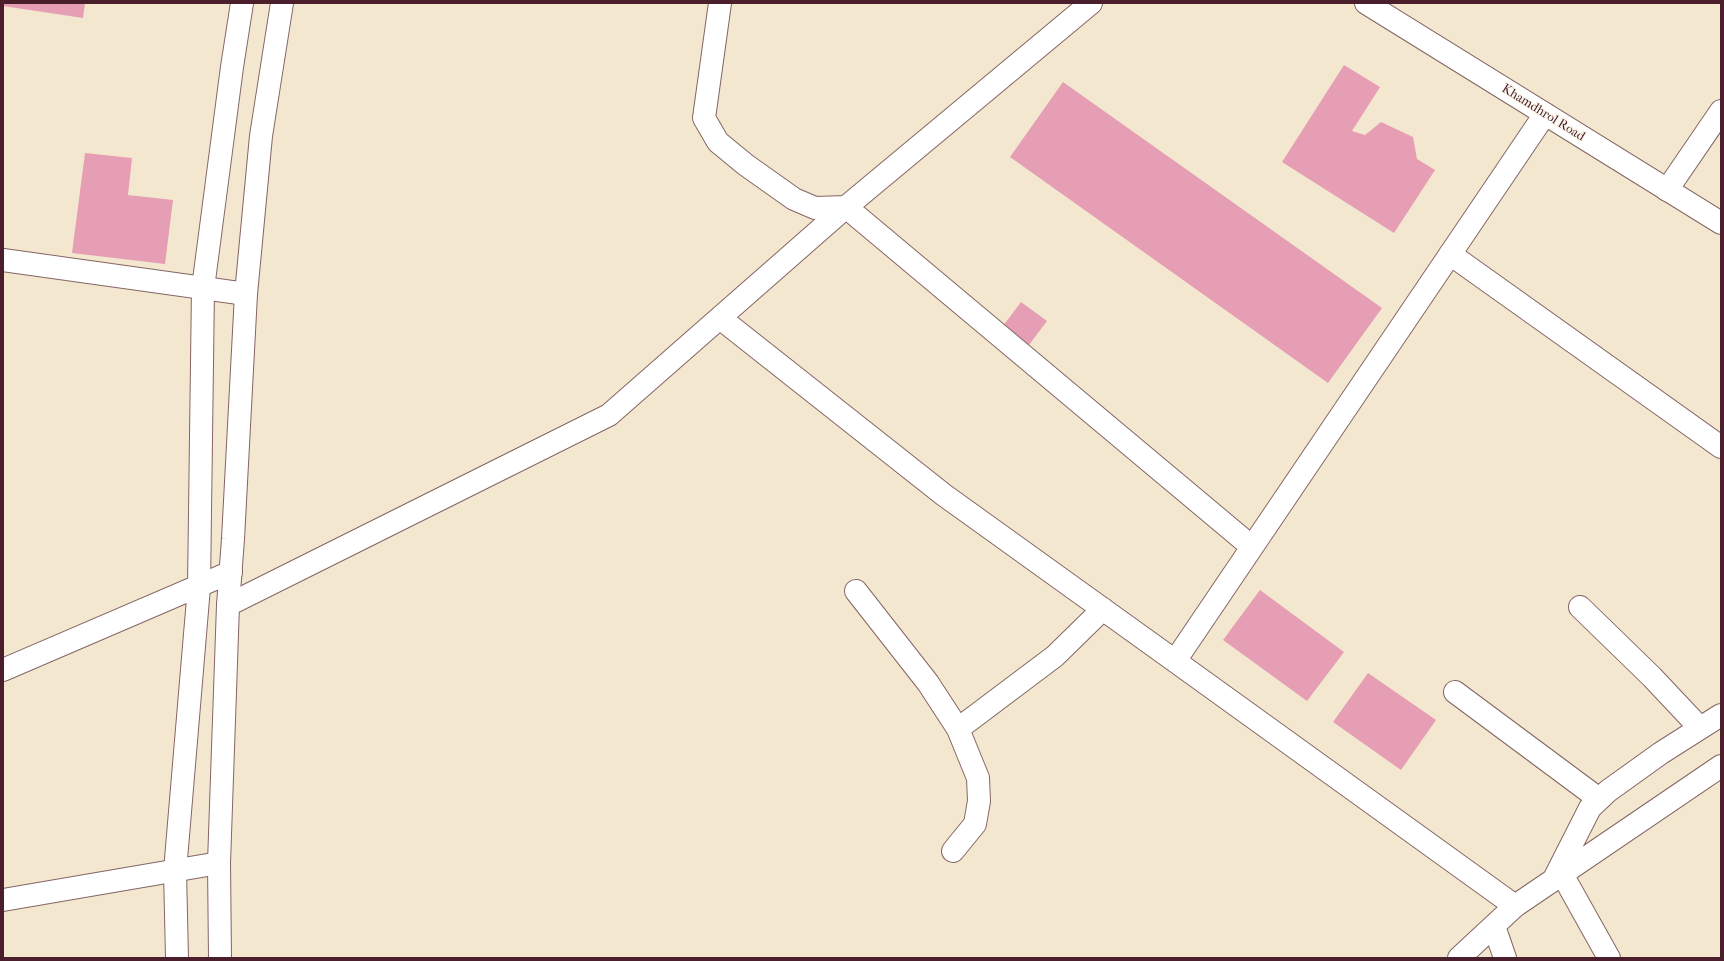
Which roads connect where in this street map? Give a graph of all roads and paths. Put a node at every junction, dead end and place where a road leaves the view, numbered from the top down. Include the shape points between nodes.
1 (242, 3) edge
2 (282, 3) edge
3 (720, 3) edge
4 (1091, 3) edge
5 (1366, 3) edge
6 (1721, 111) edge
7 (1545, 114) junction
8 (1667, 190) junction
9 (846, 207) junction
10 (1721, 223) edge
11 (1450, 254) junction
12 (3, 260) edge
13 (203, 288) junction
14 (246, 294) junction
15 (720, 318) junction
16 (1721, 447) edge
17 (1252, 547) junction
18 (231, 572) junction
19 (199, 587) junction
20 (856, 591) dead end
21 (228, 605) junction
22 (1580, 606) dead end
23 (1104, 609) junction
24 (1175, 661) junction
25 (3, 670) edge
26 (1455, 692) dead end
27 (1721, 715) edge
28 (1700, 728) junction
29 (958, 729) junction
30 (1721, 766) edge
31 (1599, 799) junction
32 (953, 851) dead end
33 (219, 863) junction
34 (175, 871) junction
35 (1557, 877) junction
36 (3, 900) edge
37 (1515, 906) junction
38 (1494, 926) junction
39 (176, 958) edge
40 (220, 958) edge
41 (1460, 958) edge
42 (1505, 958) edge
43 (1609, 958) edge

1 - 13 street
2 - 14 street via 261,136
3 - 9 street via 704,118 718,142 794,199 815,208
4 - 9 street
5 - 7 street, Khamdhrol Road
6 - 8 street
7 - 8 street, Khamdhrol Road
7 - 11 street
8 - 10 street, Khamdhrol Road
9 - 15 street
9 - 17 street
11 - 16 street
11 - 17 street
12 - 13 street
13 - 14 street
13 - 19 street
14 - 18 street
15 - 21 street via 609,415
15 - 23 street via 944,496
17 - 24 street
18 - 19 street
18 - 21 street
19 - 25 street
19 - 34 street
20 - 29 street via 928,683
21 - 33 street
22 - 28 street
23 - 24 street
23 - 29 street via 1055,656
24 - 37 street
26 - 31 street
27 - 28 street
28 - 31 street via 1660,753
29 - 32 street via 978,778 979,801 975,824
30 - 35 street
31 - 35 street via 1590,808
33 - 34 street
33 - 40 street
34 - 36 street
34 - 39 street
35 - 37 street
35 - 43 street
37 - 38 street
38 - 41 street
38 - 42 street

